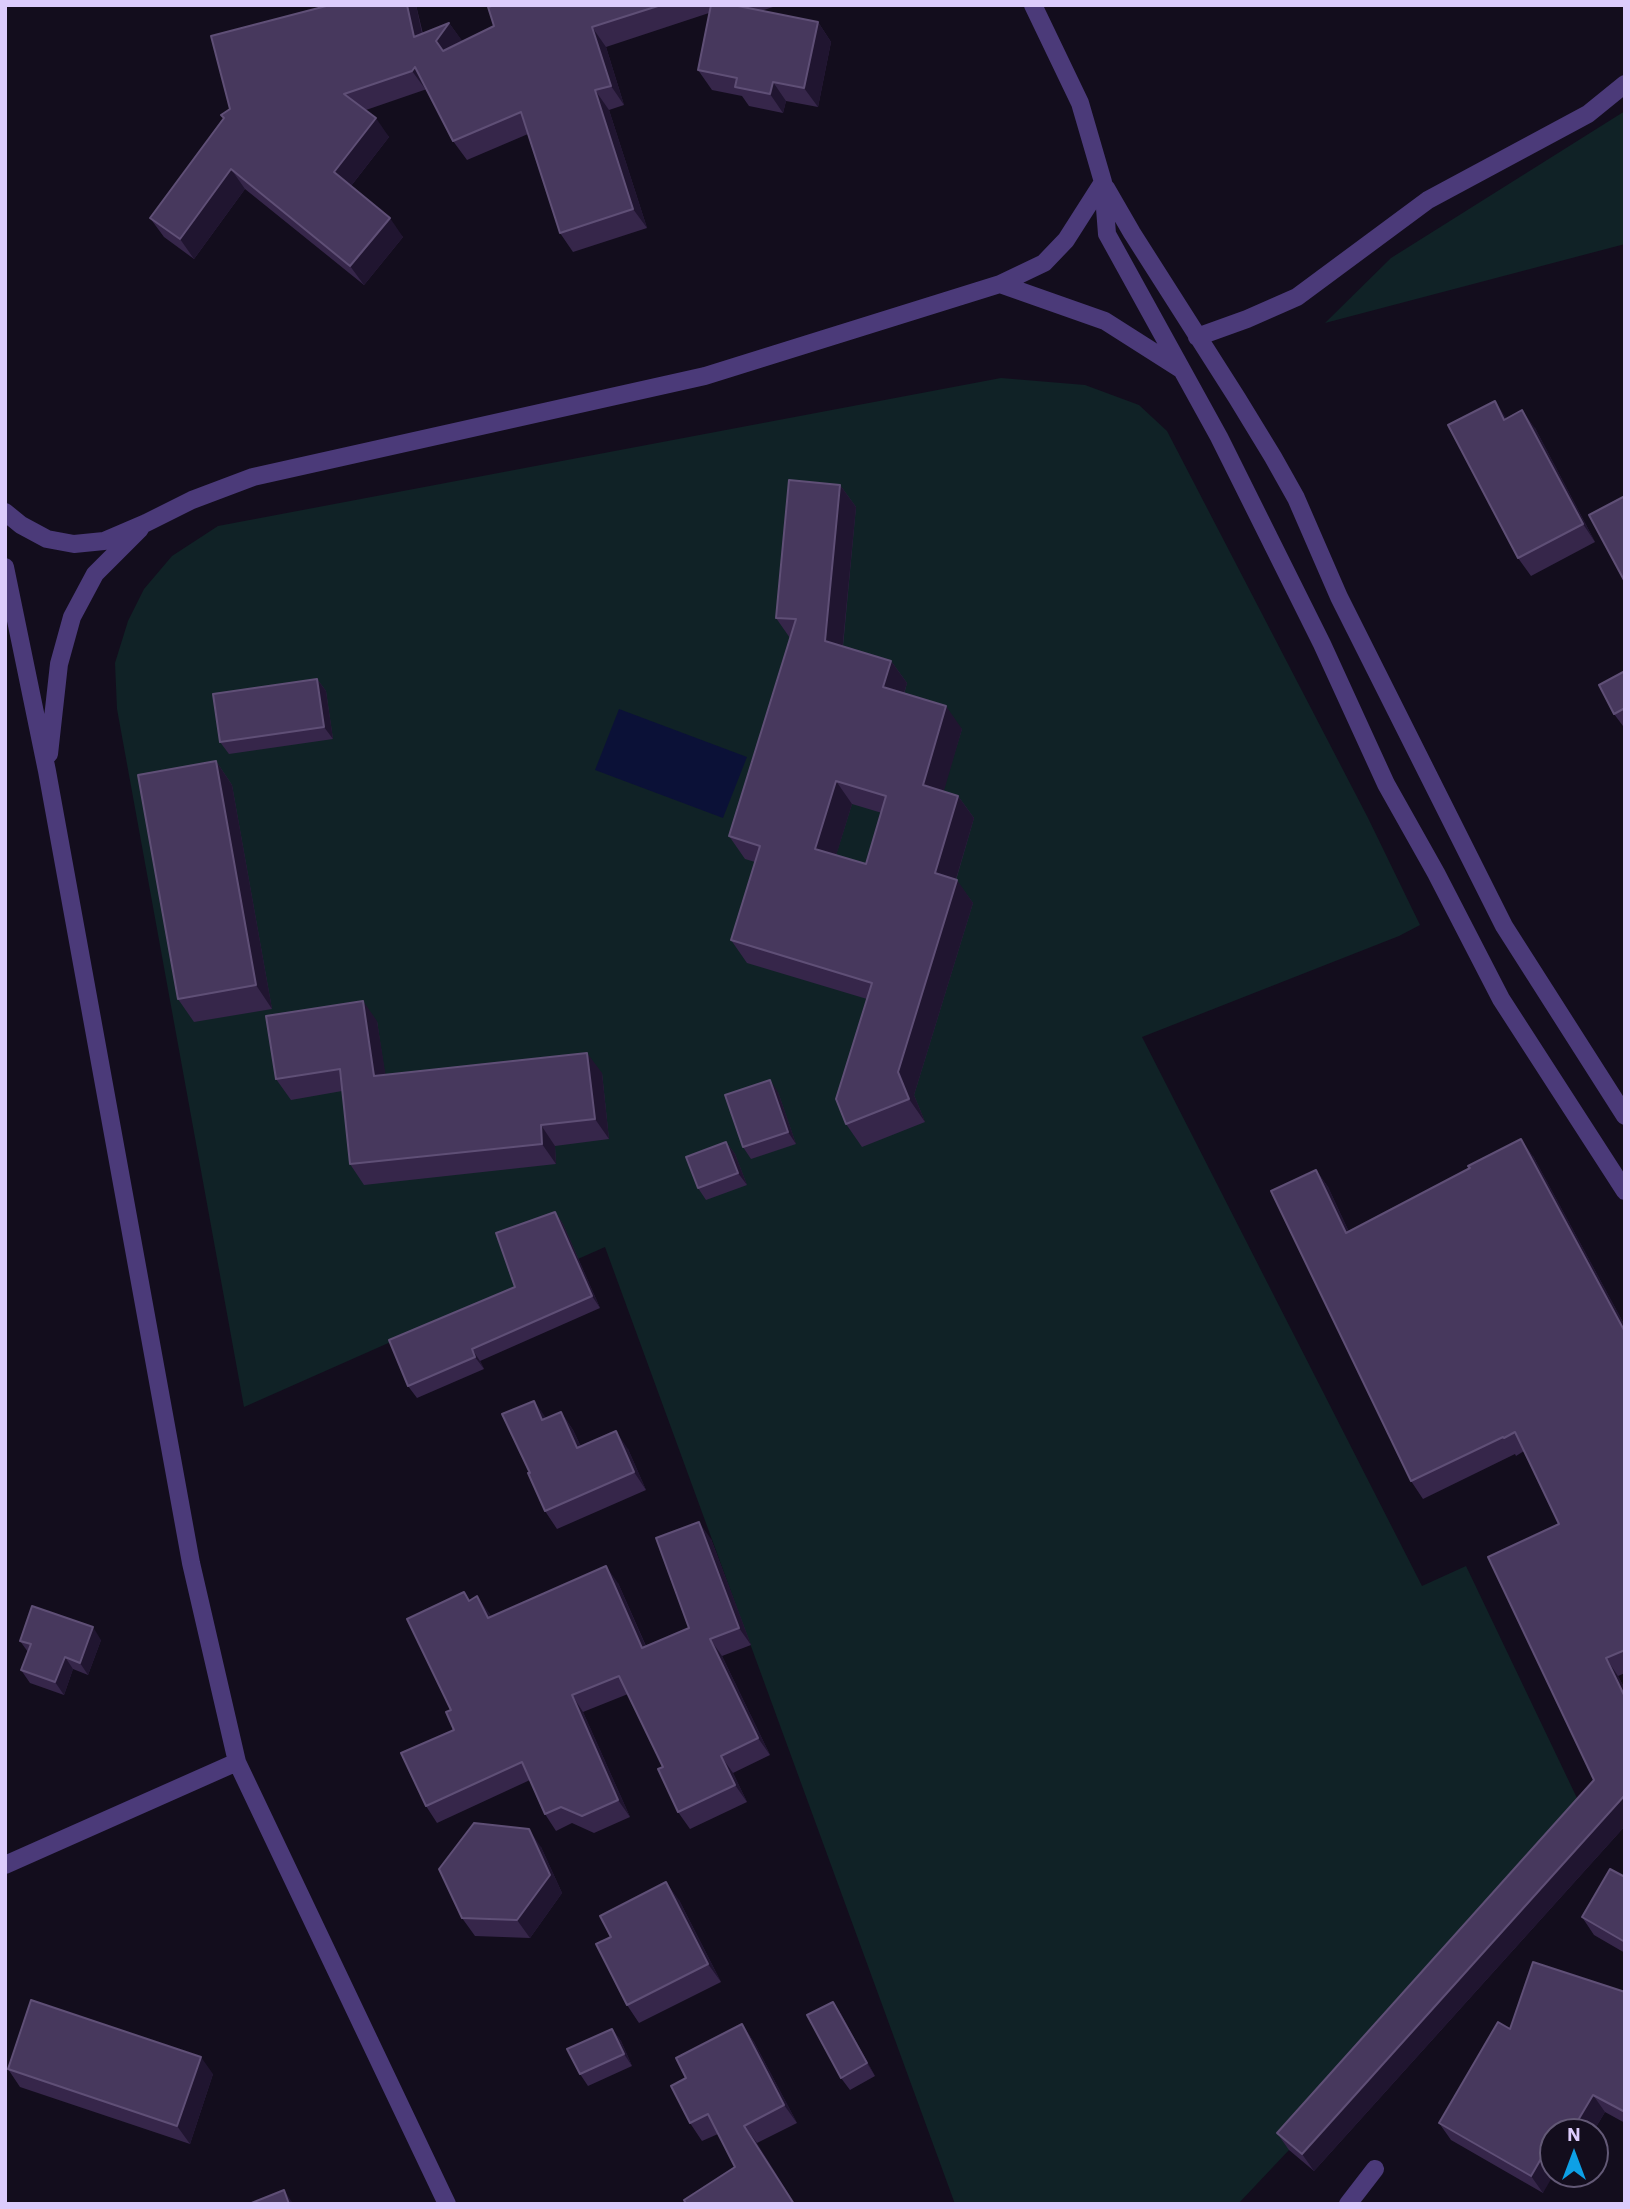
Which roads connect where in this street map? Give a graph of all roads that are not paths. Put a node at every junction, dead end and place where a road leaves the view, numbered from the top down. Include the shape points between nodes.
1 (1033, 5) edge
2 (1625, 84) edge
3 (1103, 183) junction
4 (1000, 284) junction
5 (1197, 337) junction
6 (1184, 370) junction
7 (5, 512) edge
8 (146, 523) junction
9 (5, 567) edge
10 (47, 771) junction
11 (1625, 1116) edge
12 (1625, 1191) edge
13 (237, 1762) junction
14 (5, 1865) edge
15 (1376, 2169) dead end
16 (447, 2204) edge
17 (1348, 2204) edge

1 - 3 street via 1080,103
2 - 5 street via 1588,114 1428,200 1297,297
3 - 4 street via 1066,240 1044,263
3 - 5 street
3 - 6 street via 1107,234
4 - 6 street via 1105,321
4 - 8 street via 705,376 253,477
5 - 11 street via 1296,498 1339,597 1504,926
6 - 12 street via 1322,644 1386,784 1501,999
7 - 8 street via 47,539 74,544 104,541
8 - 10 street via 95,574 72,617 59,664
9 - 10 street
10 - 13 street via 191,1563
13 - 14 street
13 - 16 street
15 - 17 street

